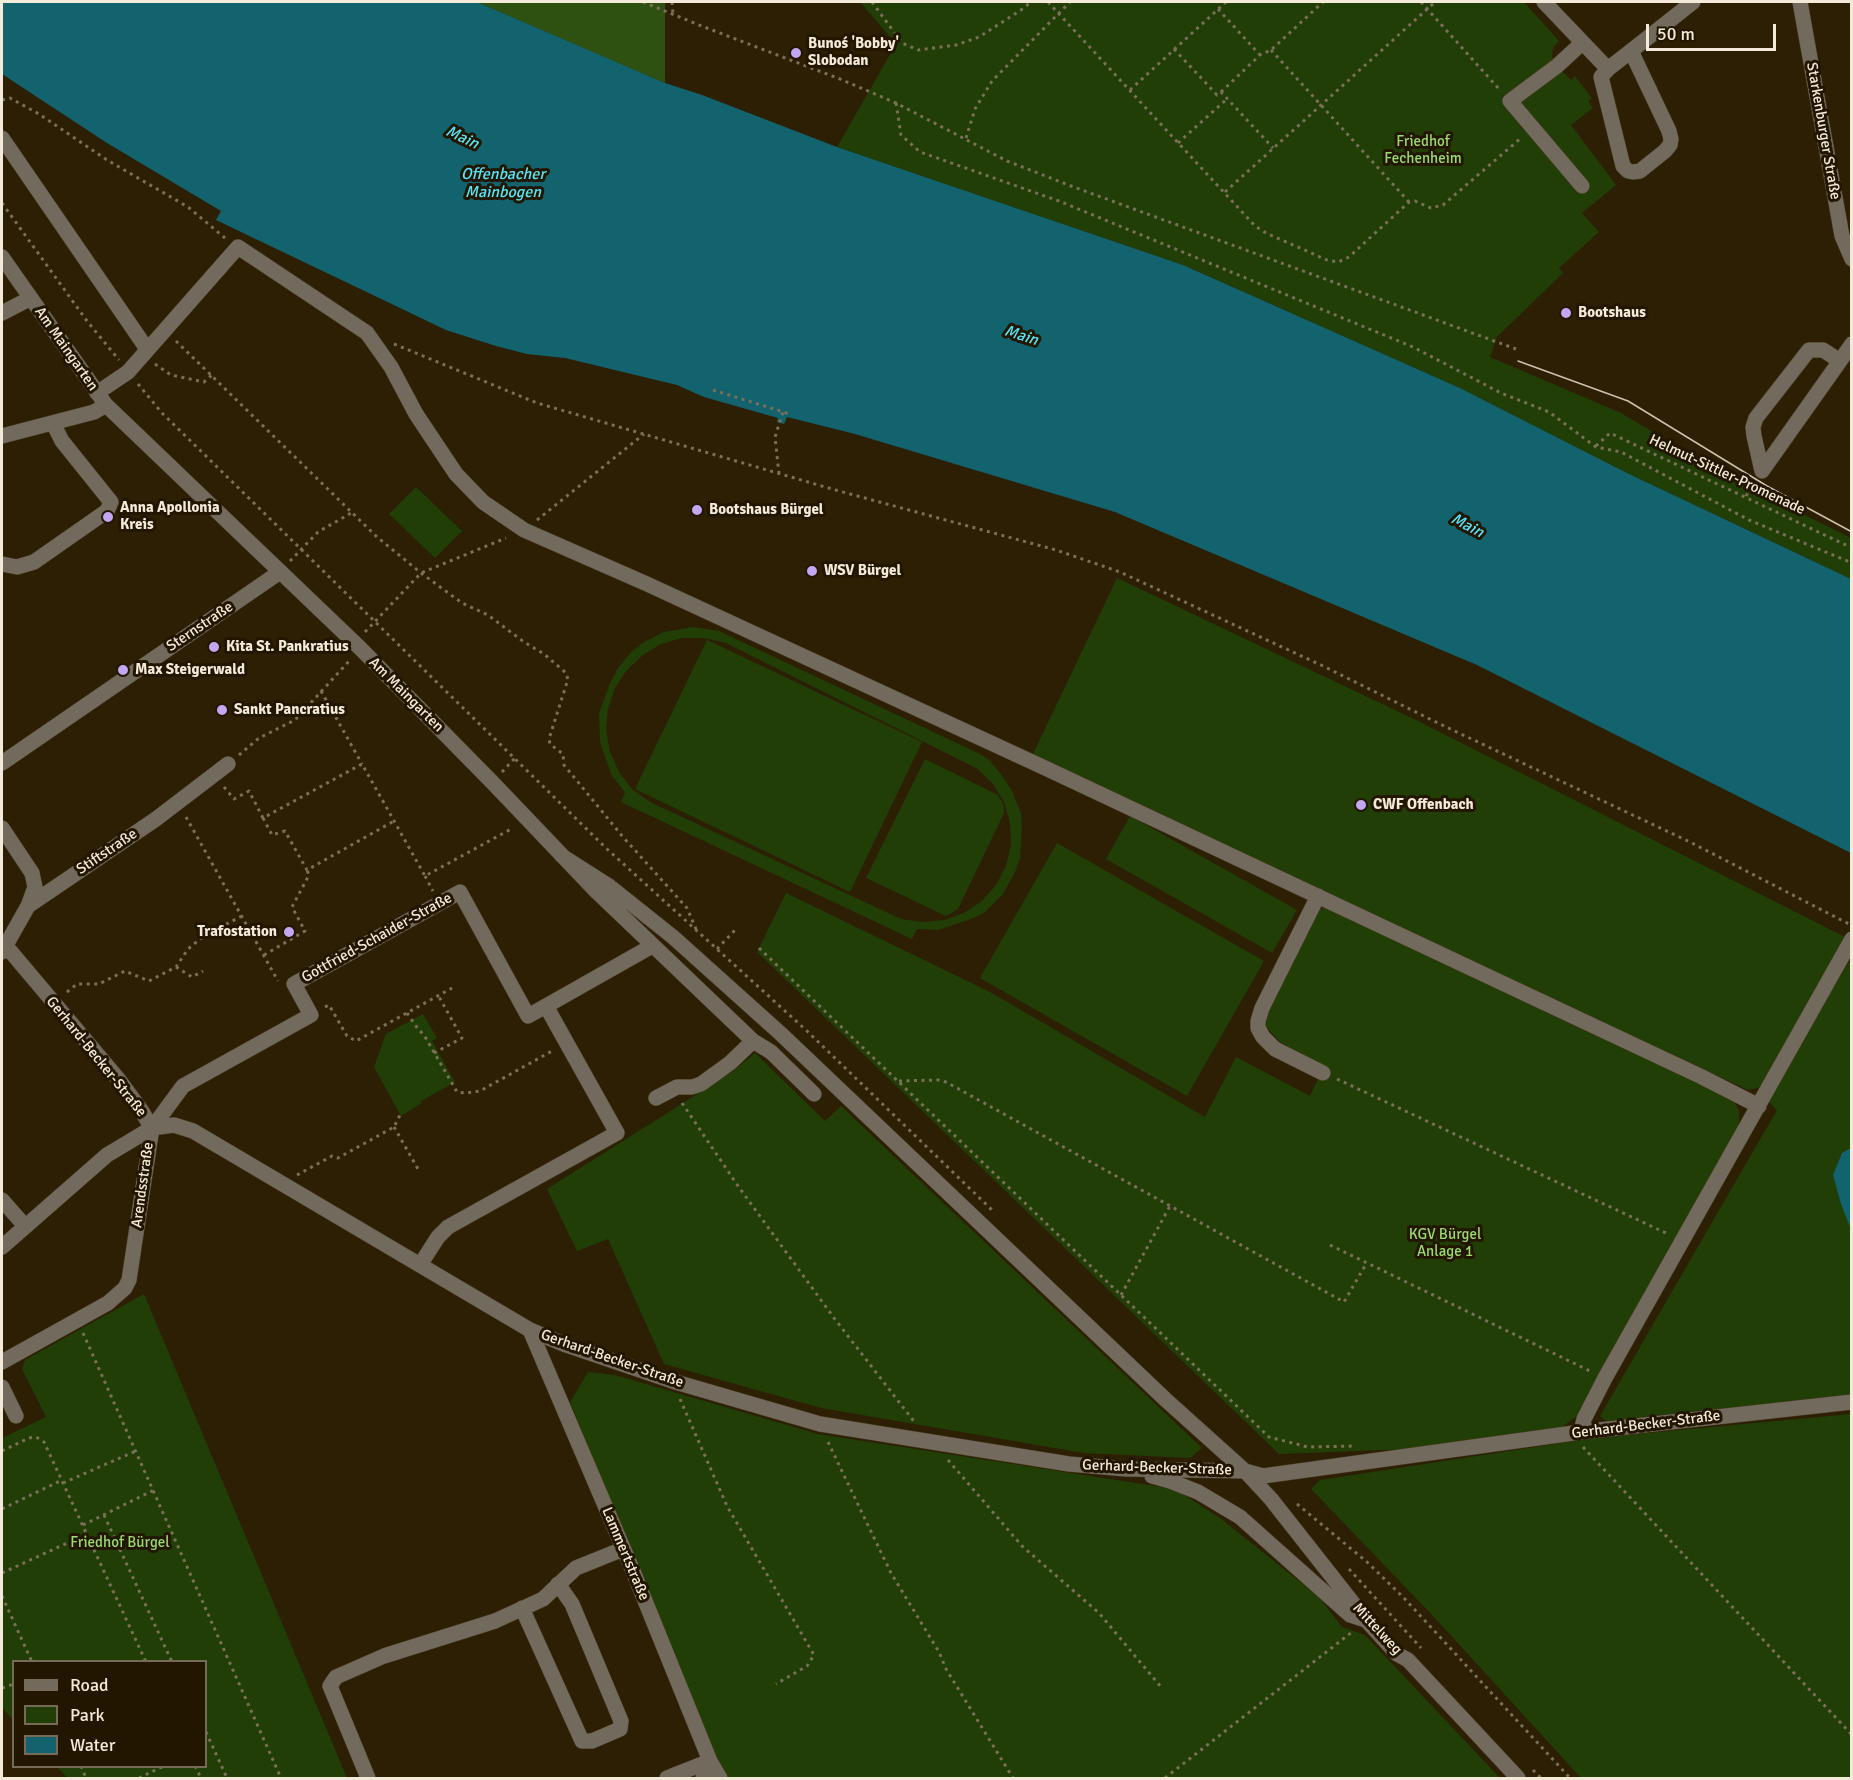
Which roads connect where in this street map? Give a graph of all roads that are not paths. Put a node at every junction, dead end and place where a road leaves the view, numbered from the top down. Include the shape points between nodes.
1 (1544, 2) edge
2 (1693, 2) edge
3 (1800, 2) edge
4 (1582, 43) junction
5 (1631, 51) junction
6 (1608, 69) junction
7 (2, 138) edge
8 (1582, 186) dead end
9 (2, 257) edge
10 (1851, 259) edge
11 (31, 298) junction
12 (2, 313) edge
13 (1851, 344) edge
14 (147, 349) junction
15 (1840, 361) junction
16 (102, 399) junction
17 (53, 423) junction
18 (2, 436) edge
19 (2, 564) edge
20 (280, 572) junction
21 (2, 763) edge
22 (228, 764) road end
23 (2, 828) edge
24 (562, 856) junction
25 (1318, 896) junction
26 (28, 906) junction
27 (1851, 939) edge
28 (652, 946) junction
29 (4, 949) edge
30 (546, 1006) junction
31 (753, 1041) junction
32 (1323, 1073) road end
33 (814, 1094) dead end
34 (656, 1098) dead end
35 (1759, 1106) junction
36 (152, 1128) junction
37 (2, 1200) edge
38 (25, 1226) junction
39 (2, 1246) edge
40 (420, 1265) junction
41 (530, 1330) junction
42 (2, 1362) edge
43 (2, 1387) edge
44 (1851, 1402) edge
45 (16, 1416) dead end
46 (1581, 1432) junction
47 (1126, 1469) junction
48 (1245, 1471) junction
49 (623, 1549) junction
50 (558, 1584) junction
51 (522, 1608) junction
52 (1367, 1621) junction
53 (710, 1761) junction
54 (368, 1779) edge
55 (667, 1779) edge
56 (703, 1779) edge
57 (720, 1779) edge
58 (1518, 1779) edge

1 - 4 street
2 - 5 street
3 - 10 street, Starkenburger Straße via 1842,236
4 - 6 street
4 - 8 street via 1510,101
5 - 6 street
5 - 6 street via 1671,139 1665,151 1640,171 1628,171 1623,166 1601,82
7 - 14 street
9 - 11 street, Am Maingarten
11 - 12 street
11 - 16 street, Am Maingarten
13 - 15 street
14 - 16 street
14 - 25 street via 238,247 367,333 456,474 483,502 524,530
15 - 15 street via 1762,471 1754,436 1756,418 1809,350 1823,350
16 - 17 street via 94,412
16 - 20 street, Am Maingarten
17 - 18 street
17 - 19 street via 62,441 111,502 107,511 34,562 17,567
20 - 21 street, Sternstraße
20 - 24 street, Am Maingarten
22 - 26 street, Stiftstraße
23 - 26 street via 32,873 35,887
24 - 28 street, Am Maingarten
24 - 48 street, Mittelweg via 609,886 673,937 781,1034
25 - 32 street via 1262,1008 1258,1028 1275,1049
25 - 35 street
26 - 29 street, Stiftstraße
27 - 35 street
28 - 30 street, Gottfried-Schaider-Straße
28 - 31 street, Am Maingarten
29 - 36 street, Gerhard-Becker-Straße via 134,1099
30 - 36 street, Gottfried-Schaider-Straße via 528,1016 460,891 294,984 311,1015 183,1086
30 - 40 street via 617,1132 448,1227
31 - 33 street, Am Maingarten via 771,1052
31 - 34 street via 701,1084 677,1087
35 - 46 street via 1605,1378
36 - 38 street, Arendsstraße via 107,1155
36 - 40 street, Gerhard-Becker-Straße via 187,1128
36 - 42 street, Arendsstraße via 129,1280 118,1296
37 - 38 street
38 - 39 street, Arendsstraße
40 - 41 street, Gerhard-Becker-Straße
41 - 47 street, Gerhard-Becker-Straße via 672,1381 820,1424 1069,1464
41 - 49 street, Lammertstraße
43 - 45 street
44 - 46 street, Gerhard-Becker-Straße
46 - 48 street, Gerhard-Becker-Straße via 1263,1476
47 - 48 street, Gerhard-Becker-Straße
47 - 52 street via 1170,1481 1209,1498 1254,1528 1350,1614
48 - 52 street, Mittelweg
49 - 50 street via 576,1568
49 - 53 street, Lammertstraße
50 - 51 street via 543,1599
50 - 51 street via 572,1604 621,1721 620,1729 592,1742 582,1741
51 - 54 street via 336,1677 330,1686
52 - 58 street, Mittelweg
53 - 55 street
53 - 56 street
53 - 57 street, Lammertstraße

